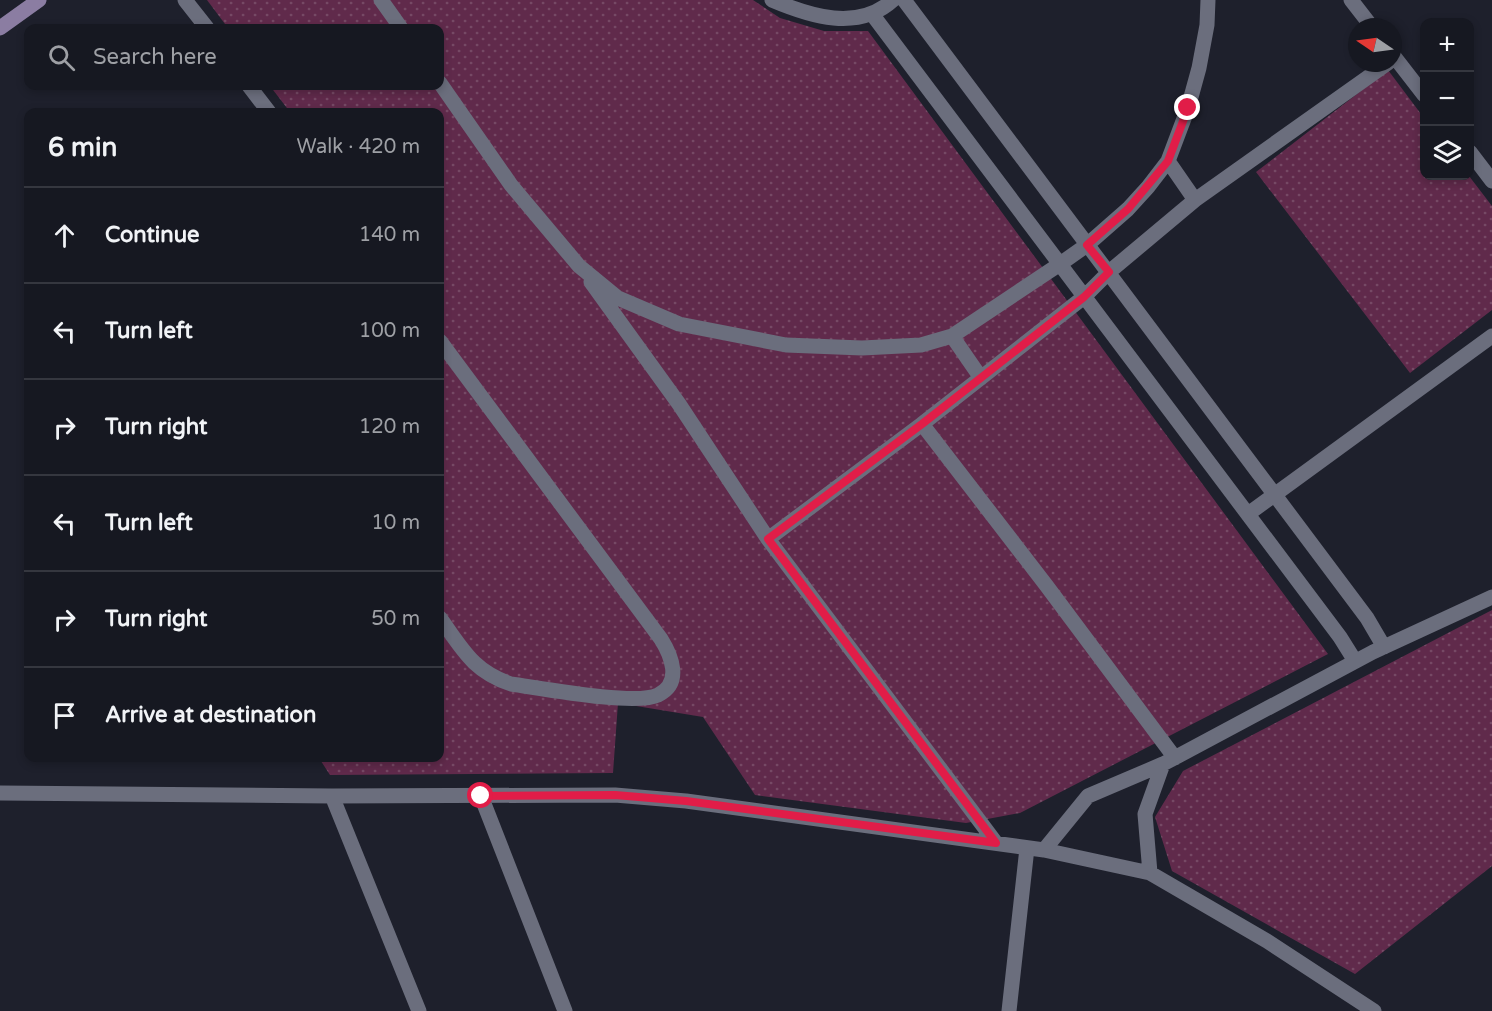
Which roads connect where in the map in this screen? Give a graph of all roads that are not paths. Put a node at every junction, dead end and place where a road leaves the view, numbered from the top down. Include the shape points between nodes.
1 (39, 0) edge
2 (185, 0) edge
3 (381, 0) edge
4 (772, 0) edge
5 (892, 0) edge
6 (904, 0) edge
7 (1208, 0) edge
8 (1351, 0) edge
9 (872, 14) junction
10 (1365, 18) edge
11 (204, 24) edge
12 (398, 24) edge
13 (0, 28) edge
14 (1402, 70) edge
15 (1374, 72) edge
16 (444, 89) edge
17 (252, 90) edge
18 (1420, 90) edge
19 (266, 108) edge
20 (1474, 157) edge
21 (1168, 161) junction
22 (1492, 181) edge
23 (1195, 200) junction
24 (1087, 245) junction
25 (1060, 264) junction
26 (579, 266) junction
27 (1109, 272) junction
28 (1084, 297) junction
29 (952, 336) junction
30 (1492, 336) edge
31 (444, 346) edge
32 (981, 378) junction
33 (922, 424) junction
34 (1274, 494) junction
35 (1248, 514) junction
36 (768, 539) junction
37 (1492, 597) edge
38 (444, 624) edge
39 (1384, 647) junction
40 (1355, 661) junction
41 (1169, 761) junction
42 (0, 794) edge
43 (332, 796) junction
44 (481, 796) junction
45 (996, 843) junction
46 (1027, 848) junction
47 (1044, 850) junction
48 (1150, 873) junction
49 (419, 1011) edge
50 (565, 1011) edge
51 (1009, 1011) edge
52 (1374, 1011) edge

1 - 13 main road
2 - 11 street
3 - 12 street
4 - 9 street via 806,14 832,19
5 - 9 street
6 - 24 street
7 - 21 street via 1199,68
8 - 10 street
9 - 25 street
14 - 18 street
15 - 23 street
16 - 26 street via 511,185
17 - 19 street
20 - 22 street
21 - 23 street
21 - 24 street via 1128,209
23 - 27 street
24 - 25 street
24 - 27 street
25 - 28 street
25 - 29 street
26 - 29 street via 618,298 679,324 786,345 921,345
26 - 36 street via 680,404
27 - 28 street
27 - 34 street
28 - 32 street
28 - 35 street
29 - 32 street
30 - 34 street
31 - 38 street via 661,639 674,670 668,687 658,695 633,698 511,684 493,678 473,664
32 - 33 street
33 - 36 street
33 - 41 street via 1046,585
34 - 35 street
34 - 39 street via 1367,618
35 - 40 street
36 - 45 street
37 - 39 street
39 - 40 street
40 - 41 street
41 - 47 street via 1088,796
41 - 48 street via 1145,814
42 - 43 street
43 - 44 street
43 - 49 street
44 - 45 street via 615,795 686,801
44 - 50 street
45 - 46 street
46 - 47 street
46 - 51 street
47 - 48 street
48 - 52 street via 1267,941

